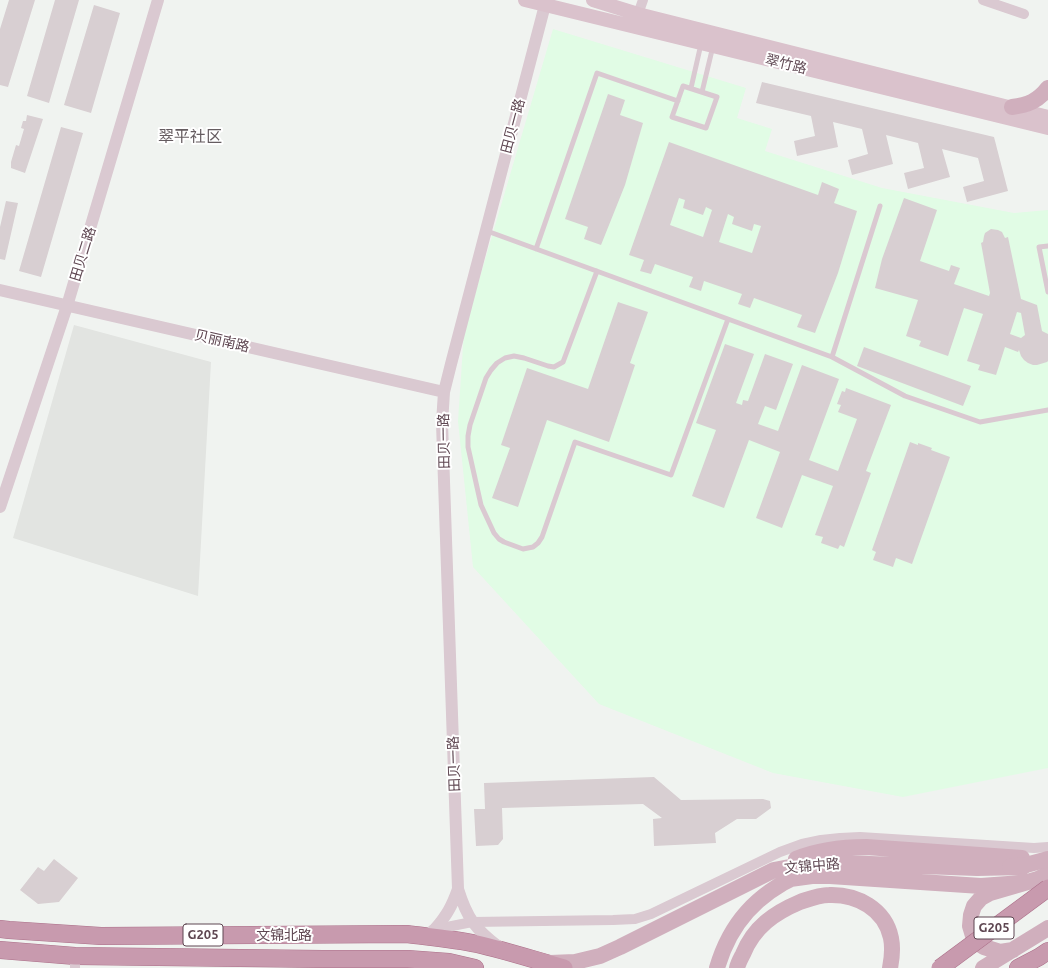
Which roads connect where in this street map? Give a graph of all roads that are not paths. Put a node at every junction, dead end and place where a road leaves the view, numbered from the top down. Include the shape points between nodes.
1 (158, 0) edge
2 (524, 0) edge
3 (593, 0) edge
4 (643, 0) edge
5 (982, 0) edge
6 (545, 5) junction
7 (638, 14) junction
8 (1024, 14) dead end
9 (707, 45) junction
10 (691, 88) junction
11 (1048, 88) edge
12 (702, 92) junction
13 (678, 101) junction
14 (1012, 108) junction
15 (1048, 117) edge
16 (1048, 128) edge
17 (880, 206) dead end
18 (486, 230) junction
19 (1048, 246) edge
20 (536, 249) junction
21 (597, 271) junction
22 (0, 290) edge
23 (1048, 292) edge
24 (67, 306) junction
25 (728, 319) junction
26 (832, 357) junction
27 (444, 392) junction
28 (1048, 410) edge
29 (0, 507) edge
30 (1048, 847) edge
31 (1048, 859) edge
32 (843, 863) junction
33 (1048, 866) edge
34 (1010, 867) junction
35 (774, 870) junction
36 (1048, 874) edge
37 (790, 879) junction
38 (1022, 883) junction
39 (1048, 888) edge
40 (458, 889) junction
41 (472, 922) junction
42 (1048, 928) edge
43 (0, 929) edge
44 (435, 929) junction
45 (407, 934) junction
46 (0, 950) edge
47 (503, 950) junction
48 (1013, 950) junction
49 (1048, 950) edge
50 (75, 962) edge
51 (548, 963) junction
52 (324, 964) edge
53 (475, 968) edge
54 (564, 968) edge
55 (718, 968) edge
56 (737, 968) edge
57 (890, 968) edge
58 (940, 968) edge
59 (983, 968) edge
60 (1018, 968) edge

1 - 24 street, 田贝二路
2 - 6 main road, 翠竹路
3 - 7 main road, 翠竹路
4 - 7 street
5 - 8 street
6 - 9 main road, 翠竹路
6 - 18 street, 田贝一路
7 - 14 main road, 翠竹路
9 - 10 lane
9 - 12 lane
9 - 16 main road, 翠竹路
10 - 12 lane
10 - 13 lane via 683,86
11 - 14 main road via 1036,100
12 - 13 lane via 716,97 706,128 672,116
13 - 20 lane via 597,73
14 - 15 main road, 翠竹路
17 - 26 lane
18 - 20 lane
18 - 27 street, 田贝一路
19 - 23 lane via 1039,248
20 - 21 lane
21 - 25 lane
21 - 25 lane via 563,362 554,367 514,356 497,363 486,378 470,425 468,447 481,505 494,534 504,542 523,549 533,547 542,537 575,442 671,476
22 - 24 street, 贝丽南路
24 - 27 street, 贝丽南路
24 - 29 street, 田贝二路
25 - 26 lane
26 - 28 lane via 905,396 980,422
27 - 40 street, 田贝一路 via 443,431
30 - 41 street via 873,837 840,838 802,844 780,852 651,914 634,919
31 - 34 main road, 文锦中路, bridge
31 - 35 main road via 848,847 813,853
32 - 34 main road, 文锦中路
32 - 35 main road, 文锦中路 via 808,864
32 - 37 main road via 825,865
33 - 34 main road, bridge
35 - 51 main road, 文锦中路 via 600,956 575,962
36 - 38 main road
37 - 38 main road via 830,876 981,886
37 - 55 main road via 756,903 741,919 721,954
38 - 48 main road via 981,898 971,915 972,936 978,943 984,948 1000,952
39 - 58 highway, G205, bridge
40 - 41 street, 田贝一路
40 - 44 street, 田贝一路 via 445,918
41 - 44 street
41 - 47 street, 田贝一路 via 486,938
42 - 48 main road
43 - 45 highway, 文锦北路 / G205 via 101,936
44 - 45 street
45 - 47 highway, 文锦北路 / G205 via 456,940
46 - 50 highway, 文锦北路 / G205
47 - 51 highway, 文锦北路 / G205
48 - 59 main road
49 - 60 highway
50 - 52 highway, 文锦北路 / G205
51 - 54 highway, 文锦北路 / G205
52 - 53 highway, 文锦北路 / G205 via 408,959 449,962
56 - 57 main road via 746,946 770,918 787,907 812,897 828,895 843,895 856,899 868,904 879,914 891,938

